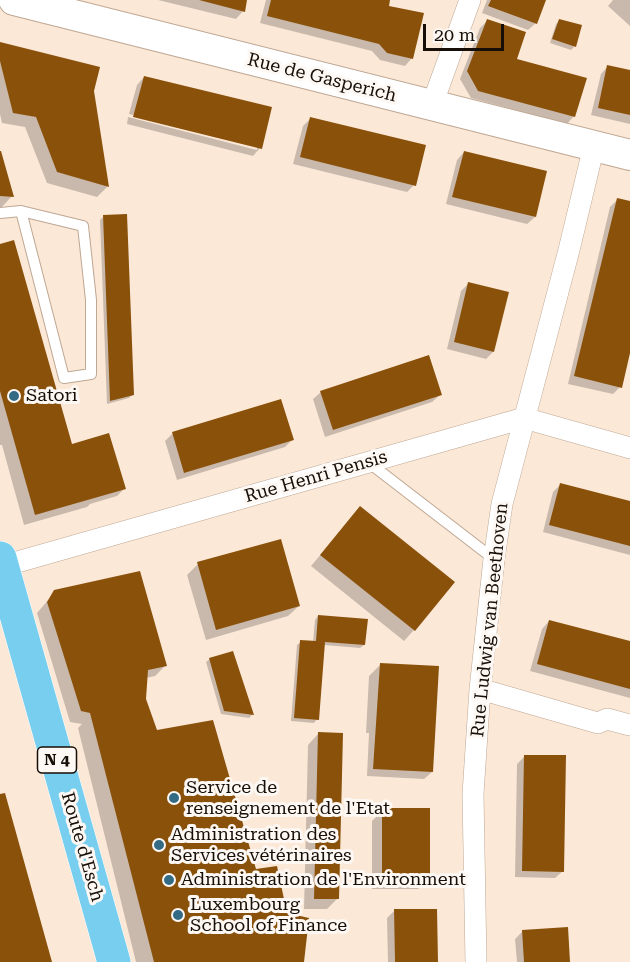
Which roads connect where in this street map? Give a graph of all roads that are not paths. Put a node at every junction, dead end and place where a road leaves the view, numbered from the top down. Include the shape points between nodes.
1 (14, 0) edge
2 (470, 0) edge
3 (432, 105) junction
4 (594, 146) junction
5 (630, 155) edge
6 (21, 211) junction
7 (0, 213) edge
8 (524, 418) junction
9 (630, 448) edge
10 (367, 462) junction
11 (494, 559) junction
12 (1, 564) edge
13 (480, 689) junction
14 (630, 725) edge
15 (114, 962) edge
16 (476, 962) edge

1 - 3 street, Rue de Gasperich
2 - 3 street
3 - 4 street, Rue de Gasperich
4 - 5 street, Rue de Gasperich
4 - 8 street, Rue Ludwig van Beethoven
6 - 6 lane via 83,226 92,300 91,374 64,378
6 - 7 lane
8 - 9 street
8 - 10 street, Rue Henri Pensis
8 - 11 street, Rue Ludwig van Beethoven via 502,504
10 - 11 lane
10 - 12 street, Rue Henri Pensis
11 - 13 street, Rue Ludwig van Beethoven
12 - 15 main road, Route d'Esch / N 4
13 - 14 street via 598,723 607,719
13 - 16 street, Rue Ludwig van Beethoven via 473,794

